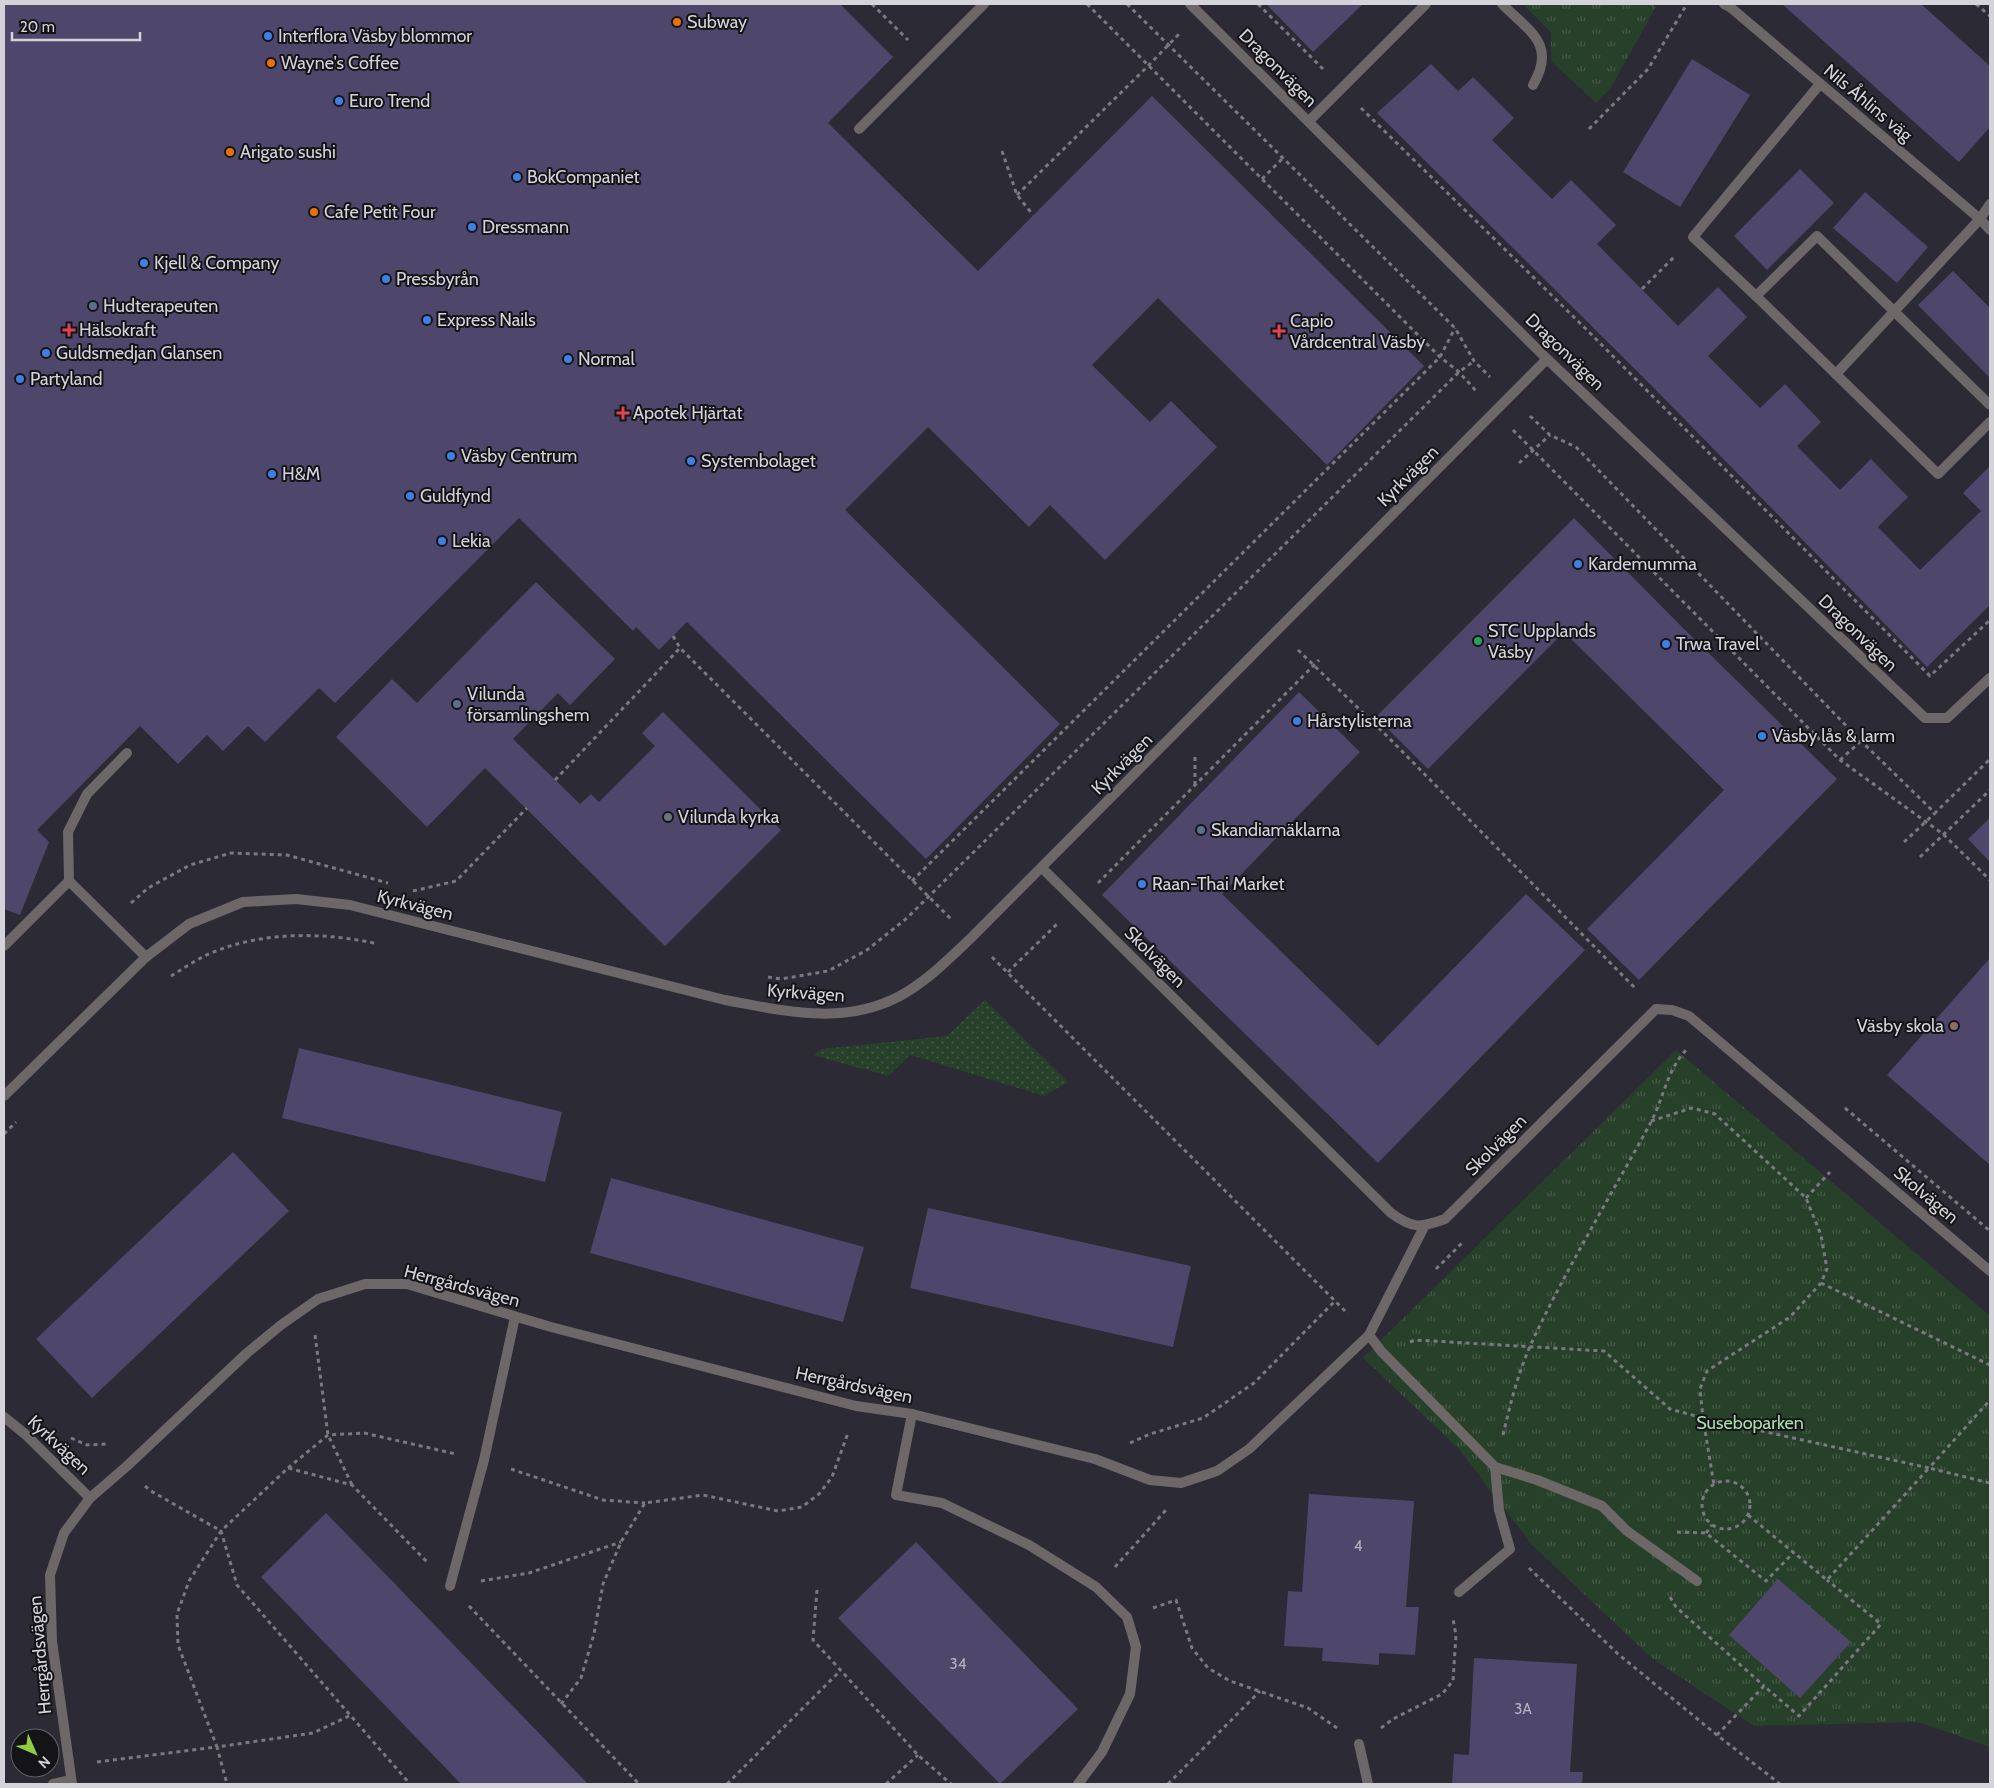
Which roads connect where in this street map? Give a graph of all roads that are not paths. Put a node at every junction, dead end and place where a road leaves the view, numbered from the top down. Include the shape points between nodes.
1 (1190, 4) edge
2 (1426, 4) edge
3 (1502, 4) edge
4 (1724, 4) edge
5 (980, 5) edge
6 (1820, 84) junction
7 (1533, 85) dead end
8 (1308, 121) junction
9 (859, 129) dead end
10 (1990, 204) edge
11 (1980, 219) junction
12 (1990, 230) edge
13 (1756, 296) junction
14 (1895, 312) junction
15 (1547, 359) junction
16 (1836, 374) junction
17 (1990, 405) edge
18 (1990, 422) edge
19 (1990, 678) edge
20 (128, 753) dead end
21 (1042, 868) junction
22 (69, 881) junction
23 (4, 946) edge
24 (146, 957) junction
25 (4, 1096) edge
26 (1424, 1227) junction
27 (1990, 1271) edge
28 (516, 1317) junction
29 (1369, 1335) junction
30 (912, 1414) junction
31 (4, 1417) edge
32 (1495, 1467) junction
33 (90, 1498) junction
34 (1697, 1581) dead end
35 (450, 1586) road end
36 (1459, 1592) dead end
37 (1359, 1744) road end
38 (71, 1782) edge
39 (53, 1784) edge
40 (1078, 1784) edge
41 (1368, 1784) edge

1 - 8 street, Dragonvägen
2 - 8 street
3 - 7 street via 1540,42 1543,58
4 - 6 street, Nils Åhlins väg
5 - 9 street
6 - 11 street, Nils Åhlins väg
6 - 13 street via 1693,237
8 - 15 street, Dragonvägen
10 - 11 street
11 - 12 street, Nils Åhlins väg
11 - 14 street
13 - 14 street via 1817,236
13 - 16 street
14 - 16 street
14 - 17 street
15 - 19 street, Dragonvägen via 1924,718 1947,718
15 - 21 street, Kyrkvägen
16 - 18 street via 1938,474
20 - 22 street via 87,794 68,832
21 - 24 street, Kyrkvägen via 936,972 900,996 861,1011 829,1014 788,1012 725,1000 350,905 296,898 243,902 189,924
21 - 26 street, Skolvägen via 1391,1213 1406,1224
22 - 23 street
22 - 24 street
24 - 25 street, Kyrkvägen
26 - 27 street, Skolvägen via 1445,1219 1656,1009 1672,1010 1688,1016
26 - 29 street
28 - 30 street, Herrgårdsvägen via 856,1406
28 - 33 street, Herrgårdsvägen via 407,1284 365,1284 318,1299 247,1353
28 - 35 street via 484,1460
29 - 30 street, Herrgårdsvägen via 1249,1449 1217,1471 1181,1483 1150,1480 1095,1459
29 - 32 street
30 - 40 street via 896,1495 942,1504 1029,1545 1096,1588 1126,1617 1136,1647 1130,1694 1102,1752
31 - 33 street, Kyrkvägen
32 - 34 street via 1602,1506 1627,1531
32 - 36 street via 1499,1510 1510,1549
33 - 38 street, Herrgårdsvägen via 64,1533 50,1575 52,1641
37 - 41 street
38 - 39 street

